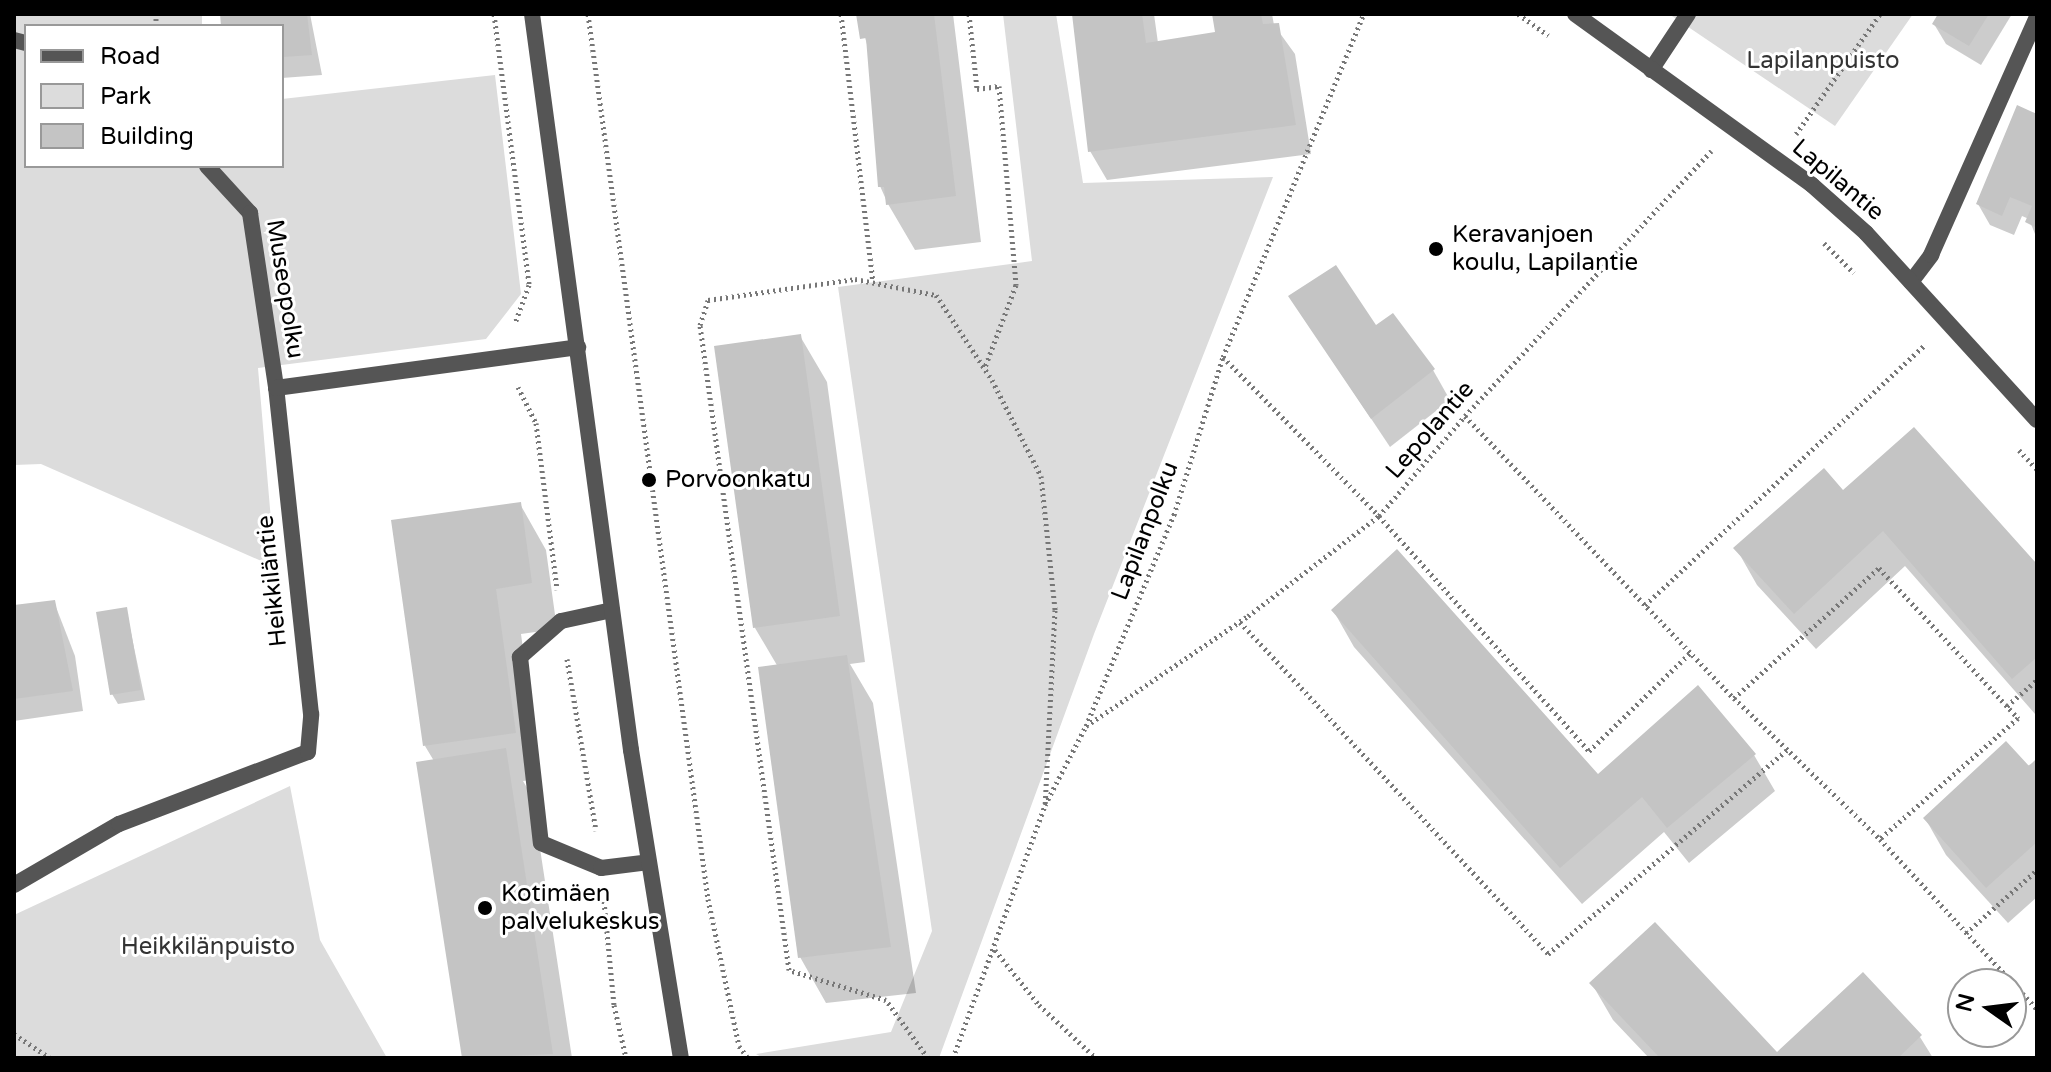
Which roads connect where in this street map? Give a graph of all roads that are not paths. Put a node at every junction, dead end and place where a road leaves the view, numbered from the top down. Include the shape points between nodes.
1 (532, 14) edge
2 (1575, 14) edge
3 (1688, 14) edge
4 (2037, 17) edge
5 (1651, 70) junction
6 (209, 168) edge
7 (1911, 282) junction
8 (578, 347) junction
9 (276, 388) junction
10 (2037, 420) edge
11 (612, 610) junction
12 (649, 862) junction
13 (14, 885) edge
14 (681, 1058) edge

1 - 8 street
2 - 5 street, Lapilantie
3 - 5 street
4 - 7 street via 1931,255
5 - 7 street, Lapilantie via 1812,185
6 - 9 street, Museopolku via 250,213
7 - 10 street, Lapilantie
8 - 9 street
8 - 11 street
9 - 13 street, Heikkiläntie via 311,714 308,752 119,824
11 - 12 street
11 - 12 street via 561,621 520,657 541,843 601,868
12 - 14 street

